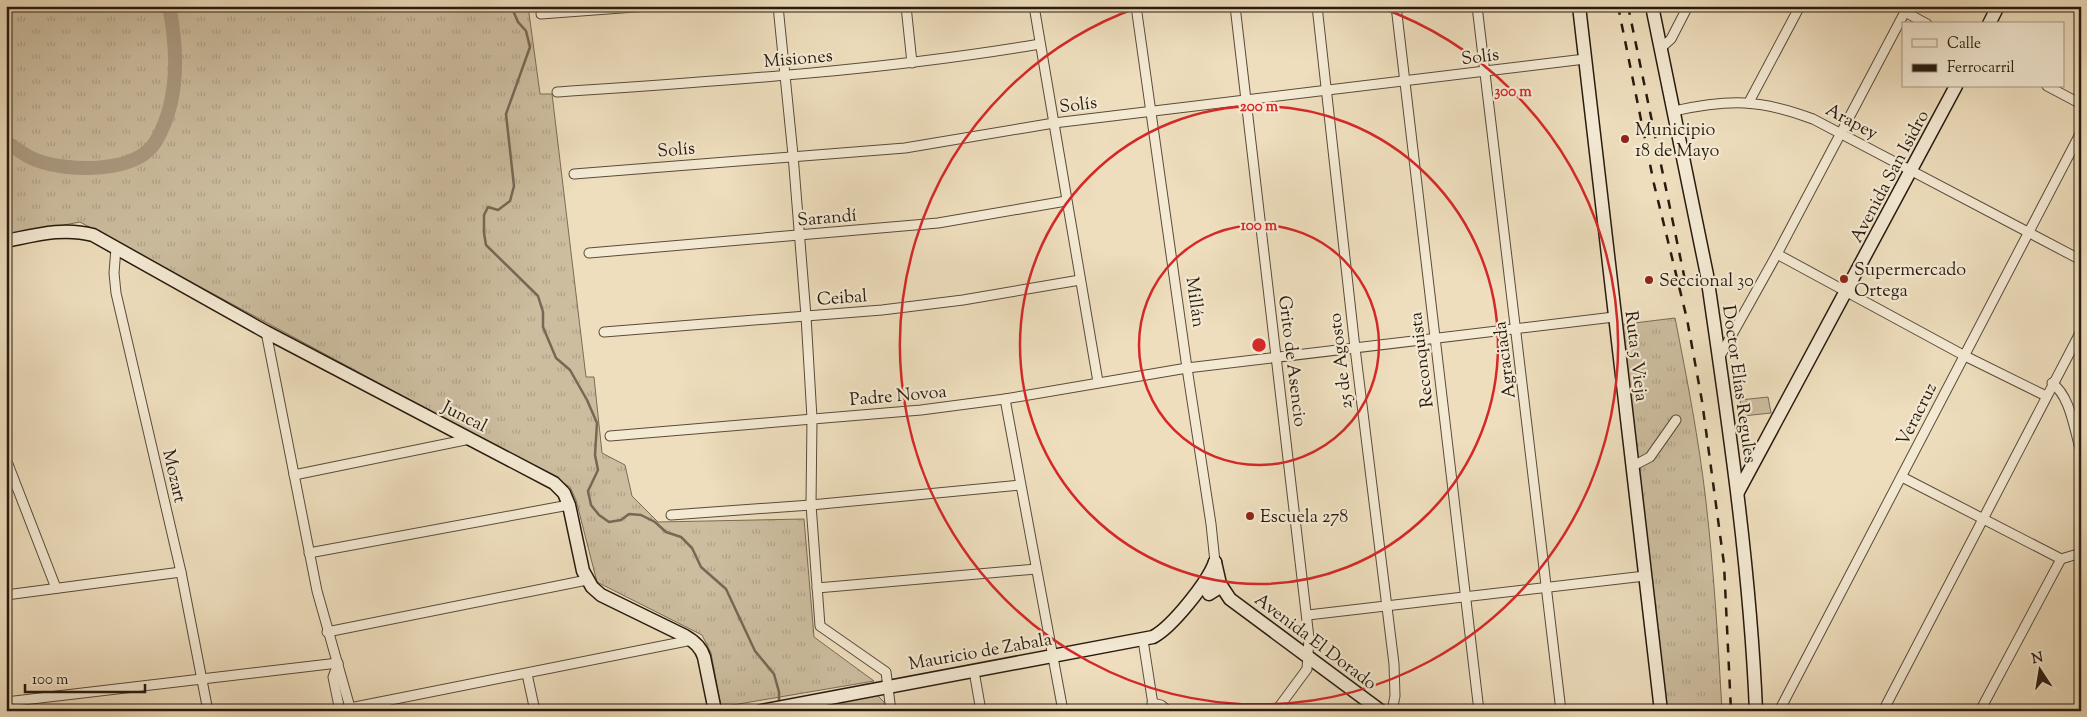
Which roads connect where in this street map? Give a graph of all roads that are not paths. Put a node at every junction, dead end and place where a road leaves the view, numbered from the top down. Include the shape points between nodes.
1 (648, 6) edge
2 (778, 6) edge
3 (906, 6) edge
4 (1034, 6) edge
5 (1136, 6) edge
6 (1235, 6) edge
7 (1318, 6) edge
8 (1396, 6) edge
9 (1477, 6) edge
10 (1579, 6) edge
11 (1652, 6) edge
12 (1688, 6) edge
13 (1800, 6) edge
14 (1998, 6) edge
15 (1907, 9) edge
16 (541, 14) dead end
17 (1924, 22) edge
18 (1990, 22) edge
19 (1040, 44) junction
20 (1661, 48) junction
21 (1585, 59) junction
22 (912, 64) junction
23 (1485, 72) junction
24 (785, 76) junction
25 (1405, 82) junction
26 (1955, 88) edge
27 (2051, 88) edge
28 (557, 92) dead end
29 (1326, 92) junction
30 (1246, 101) junction
31 (1749, 102) junction
32 (2081, 104) edge
33 (1674, 111) junction
34 (1151, 112) junction
35 (1054, 123) junction
36 (2081, 132) edge
37 (1840, 133) junction
38 (793, 155) junction
39 (1911, 171) junction
40 (574, 174) dead end
41 (1066, 202) junction
42 (2028, 234) junction
43 (799, 236) junction
44 (6, 241) edge
45 (116, 248) junction
46 (589, 253) dead end
47 (1776, 254) junction
48 (2081, 260) edge
49 (1080, 280) junction
50 (1847, 291) junction
51 (806, 316) junction
52 (1614, 317) junction
53 (1516, 329) junction
54 (2081, 331) edge
55 (266, 332) junction
56 (604, 332) dead end
57 (1435, 337) junction
58 (1355, 348) junction
59 (1964, 356) junction
60 (1276, 357) junction
61 (1719, 358) junction
62 (1187, 368) junction
63 (1098, 382) junction
64 (2052, 383) junction
65 (2046, 396) junction
66 (1005, 399) junction
67 (812, 418) junction
68 (1676, 420) dead end
69 (610, 436) dead end
70 (470, 439) junction
71 (2081, 451) edge
72 (6, 459) edge
73 (1633, 466) junction
74 (294, 475) junction
75 (1902, 477) junction
76 (1020, 485) junction
77 (1738, 492) junction
78 (569, 505) junction
79 (811, 505) junction
80 (671, 515) dead end
81 (1982, 519) junction
82 (2081, 553) edge
83 (309, 554) junction
84 (2061, 559) junction
85 (1215, 562) junction
86 (1036, 569) junction
87 (181, 572) junction
88 (1645, 576) junction
89 (587, 580) junction
90 (1220, 584) junction
91 (1206, 586) junction
92 (1546, 586) junction
93 (56, 588) junction
94 (816, 588) junction
95 (6, 595) edge
96 (1466, 596) junction
97 (1230, 599) junction
98 (1386, 605) junction
99 (1308, 615) junction
100 (327, 632) junction
101 (692, 640) junction
102 (1143, 640) junction
103 (1052, 656) junction
104 (1309, 657) junction
105 (338, 664) junction
106 (974, 670) junction
107 (527, 674) junction
108 (202, 679) junction
109 (886, 686) junction
110 (6, 702) edge
111 (1153, 707) edge
112 (351, 709) edge
113 (1784, 709) edge
114 (208, 711) edge
115 (340, 711) edge
116 (535, 711) edge
117 (715, 711) edge
118 (761, 711) edge
119 (891, 711) edge
120 (981, 711) edge
121 (1063, 711) edge
122 (1168, 711) edge
123 (1276, 711) edge
124 (1381, 711) edge
125 (1392, 711) edge
126 (1479, 711) edge
127 (1561, 711) edge
128 (1661, 711) edge
129 (1756, 711) edge
130 (1883, 711) edge
131 (1980, 711) edge

1 - 16 street
2 - 24 street
3 - 22 street
4 - 19 street
5 - 34 street, Millán
6 - 30 street, Grito de Asencio
7 - 29 street, 25 de Agosto
8 - 25 street, Reconquista
9 - 23 street, Agraciada
10 - 21 street, Ruta 5 Vieja
11 - 20 street, Doctor Elías Regules
12 - 20 street via 1671,39
13 - 31 street
14 - 18 street
15 - 17 street
15 - 37 street
19 - 22 street, Misiones
19 - 35 street
20 - 33 street, Doctor Elías Regules
21 - 23 street, Solís
21 - 52 street, Ruta 5 Vieja
22 - 24 street, Misiones
23 - 25 street, Solís
23 - 53 street, Agraciada
24 - 28 street, Misiones
24 - 38 street
25 - 29 street, Solís
25 - 57 street, Reconquista
26 - 39 street, Avenida San Isidro
27 - 32 street
29 - 30 street, Solís
29 - 58 street, 25 de Agosto
30 - 34 street, Solís
30 - 60 street, Grito de Asencio
31 - 33 street, Arapey via 1725,102
31 - 37 street, Arapey via 1792,111
33 - 61 street, Doctor Elías Regules via 1707,275
34 - 35 street, Solís
34 - 62 street, Millán
35 - 38 street, Solís via 905,148
35 - 41 street
36 - 42 street, Veracruz
37 - 39 street, Arapey
37 - 47 street
38 - 40 street, Solís
38 - 43 street
39 - 42 street, Arapey
39 - 50 street, Avenida San Isidro
41 - 43 street, Sarandí via 938,223
41 - 49 street
42 - 48 street, Arapey
42 - 59 street, Veracruz
43 - 46 street, Sarandí
43 - 51 street
44 - 45 street, Juncal via 63,230 93,235
45 - 55 street, Juncal
45 - 87 street, Mozart via 116,293
47 - 50 street
47 - 61 street
49 - 51 street, Ceibal via 923,306
49 - 63 street
50 - 59 street
50 - 77 street, Avenida San Isidro
51 - 56 street, Ceibal
51 - 67 street
52 - 53 street, Padre Novoa
52 - 73 street, Ruta 5 Vieja
53 - 57 street, Padre Novoa
53 - 92 street, Agraciada
54 - 64 street
55 - 70 street, Juncal
55 - 74 street
57 - 58 street, Padre Novoa
57 - 96 street, Reconquista
58 - 60 street, Padre Novoa
58 - 98 street, 25 de Agosto
59 - 65 street
59 - 75 street, Veracruz
60 - 62 street, Padre Novoa
60 - 99 street, Grito de Asencio
61 - 77 street, Doctor Elías Regules
62 - 63 street, Padre Novoa
62 - 85 street, Millán
63 - 66 street, Padre Novoa
64 - 65 street
64 - 71 street via 2065,398
65 - 81 street
66 - 67 street, Padre Novoa via 922,410
66 - 76 street
67 - 69 street, Padre Novoa
67 - 79 street
68 - 73 street via 1650,457
70 - 74 street
70 - 78 street, Juncal via 554,483 564,493
72 - 93 street
73 - 88 street, Ruta 5 Vieja
74 - 83 street
75 - 81 street
75 - 113 street, Veracruz
76 - 79 street
76 - 86 street
77 - 129 street, Doctor Elías Regules
78 - 83 street
78 - 89 street, Juncal
79 - 80 street
79 - 94 street
81 - 84 street
81 - 130 street
82 - 84 street
83 - 100 street
84 - 131 street
85 - 90 street, Millán
85 - 91 street, Mauricio de Zabala
86 - 94 street
86 - 103 street
87 - 93 street
87 - 108 street, Mozart
88 - 92 street
88 - 128 street, Ruta 5 Vieja
89 - 100 street
89 - 101 street, Juncal via 601,595
90 - 91 street via 1217,589
90 - 97 street, Millán
91 - 97 street
91 - 102 street, Mauricio de Zabala via 1190,599 1162,632
92 - 96 street
92 - 127 street, Agraciada
93 - 95 street
94 - 109 street via 820,626 886,672
96 - 98 street
96 - 126 street, Reconquista
97 - 104 street, Avenida El Dorado
98 - 99 street
98 - 125 street, 25 de Agosto via 1395,687
99 - 104 street, Grito de Asencio
100 - 105 street
101 - 107 street
101 - 117 street via 702,651
102 - 103 street, Mauricio de Zabala
102 - 111 street
103 - 106 street, Mauricio de Zabala
103 - 121 street
104 - 123 street, Grito de Asencio via 1307,669
104 - 124 street, Avenida El Dorado
105 - 108 street
105 - 112 street
105 - 115 street via 333,677
106 - 109 street, Mauricio de Zabala
106 - 120 street
107 - 112 street
107 - 116 street
108 - 110 street
108 - 114 street, Mozart
109 - 118 street, Mauricio de Zabala
109 - 119 street
111 - 122 street via 1161,706

